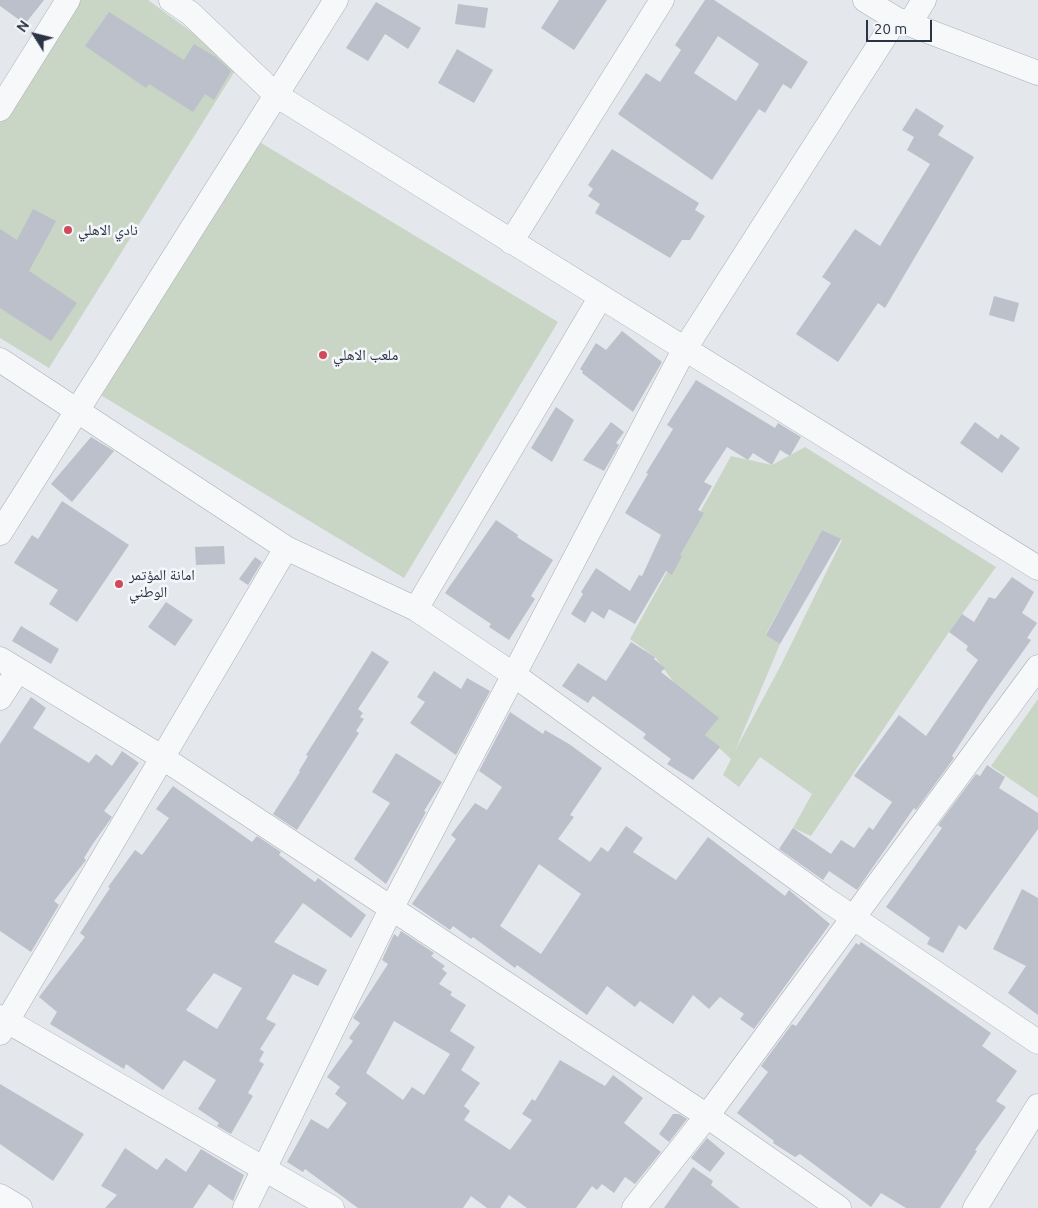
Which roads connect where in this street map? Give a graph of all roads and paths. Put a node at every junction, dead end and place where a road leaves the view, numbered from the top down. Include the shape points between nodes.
1 (68, 0) edge
2 (171, 0) edge
3 (336, 0) edge
4 (662, 0) edge
5 (865, 0) edge
6 (924, 0) edge
7 (903, 21) junction
8 (1038, 73) edge
9 (276, 95) junction
10 (0, 109) edge
11 (511, 242) junction
12 (600, 298) junction
13 (684, 350) junction
14 (0, 360) edge
15 (77, 411) junction
16 (0, 533) edge
17 (286, 548) junction
18 (1038, 568) edge
19 (416, 609) junction
20 (8, 665) edge
21 (1038, 667) edge
22 (514, 675) junction
23 (0, 698) edge
24 (163, 758) junction
25 (391, 909) junction
26 (855, 917) junction
27 (2, 1023) edge
28 (1038, 1042) edge
29 (1038, 1106) edge
30 (707, 1116) junction
31 (265, 1170) junction
32 (0, 1196) edge
33 (20, 1208) edge
34 (245, 1208) edge
35 (332, 1208) edge
36 (634, 1208) edge
37 (838, 1208) edge
38 (975, 1208) edge

1 - 10 street
2 - 9 street via 190,13
3 - 9 street
4 - 11 street
5 - 7 street
6 - 7 street
7 - 8 street
7 - 13 street
9 - 11 street
9 - 15 street
11 - 12 street
12 - 13 street
12 - 19 street
13 - 18 street
13 - 22 street
14 - 15 street
15 - 16 street
15 - 17 street
17 - 19 street
17 - 24 street
19 - 22 street
20 - 23 street
20 - 24 street
21 - 26 street
22 - 25 street
22 - 26 street
24 - 25 street
24 - 27 street
25 - 30 street
25 - 31 street
26 - 28 street
26 - 30 street
27 - 31 street
29 - 38 street
30 - 36 street
30 - 37 street
31 - 34 street
31 - 35 street
32 - 33 street

